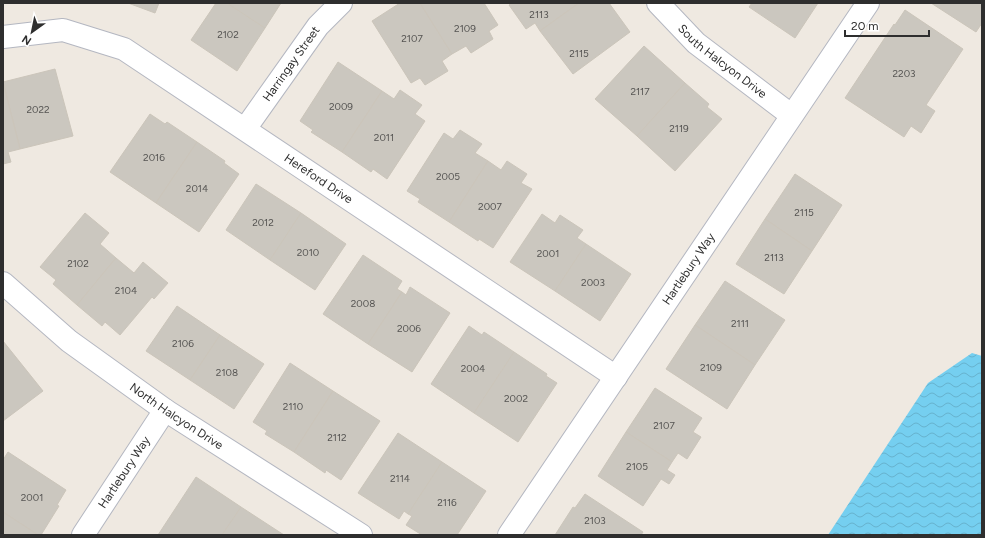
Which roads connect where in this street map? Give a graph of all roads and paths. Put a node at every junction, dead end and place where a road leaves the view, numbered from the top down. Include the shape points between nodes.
1 (341, 3) edge
2 (658, 3) edge
3 (868, 3) edge
4 (3, 37) edge
5 (791, 115) junction
6 (245, 129) junction
7 (3, 283) edge
8 (616, 377) junction
9 (165, 410) junction
10 (83, 535) edge
11 (361, 535) edge
12 (509, 535) edge

1 - 6 street, Harringay Street via 318,26
2 - 5 street, South Halcyon Drive via 696,43
3 - 5 street, Hartlebury Way
4 - 6 street, Hereford Drive via 63,30 124,49
5 - 8 street, Hartlebury Way
6 - 8 street, Hereford Drive
7 - 9 street, North Halcyon Drive via 69,341
8 - 12 street, Hartlebury Way
9 - 10 street, Hartlebury Way
9 - 11 street, North Halcyon Drive

